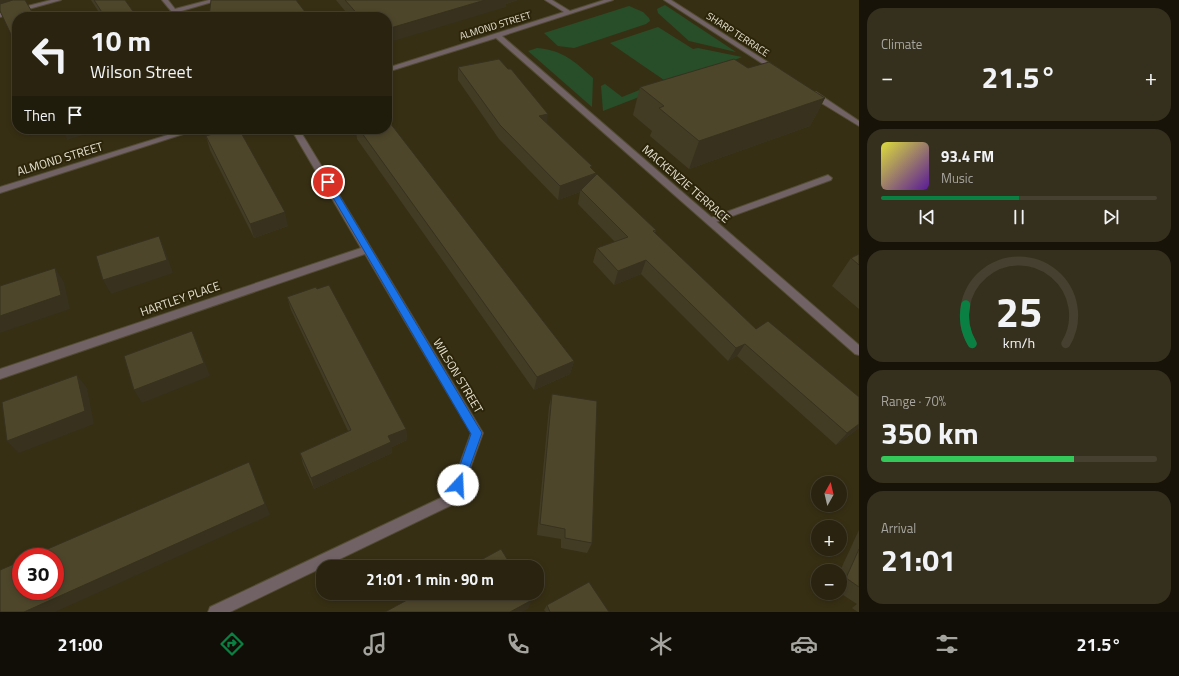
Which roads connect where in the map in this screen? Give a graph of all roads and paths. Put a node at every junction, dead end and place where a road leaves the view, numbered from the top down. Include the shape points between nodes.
1 (58, 0) edge
2 (165, 0) edge
3 (216, 0) edge
4 (548, 0) edge
5 (610, 0) edge
6 (667, 0) edge
7 (174, 11) joint
8 (569, 13) junction
9 (0, 15) edge
10 (498, 36) junction
11 (392, 68) edge
12 (781, 73) edge
13 (807, 90) edge
14 (859, 124) edge
15 (179, 134) edge
16 (298, 134) edge
17 (828, 178) dead end
18 (0, 190) edge
19 (710, 221) junction
20 (368, 249) junction
21 (859, 351) edge
22 (0, 374) edge
23 (215, 612) edge

1 - 9 street
2 - 7 street
3 - 7 street
4 - 8 street
5 - 8 street, ALMOND STREET
6 - 12 street, SHARP TERRACE
8 - 10 street, ALMOND STREET
10 - 11 street, ALMOND STREET
10 - 19 street, MACKENZIE TERRACE
13 - 14 street
15 - 18 street, ALMOND STREET
16 - 20 street, WILSON STREET
17 - 19 street
19 - 21 street, MACKENZIE TERRACE
20 - 22 street, HARTLEY PLACE
20 - 23 street, WILSON STREET via 477,433 454,498

